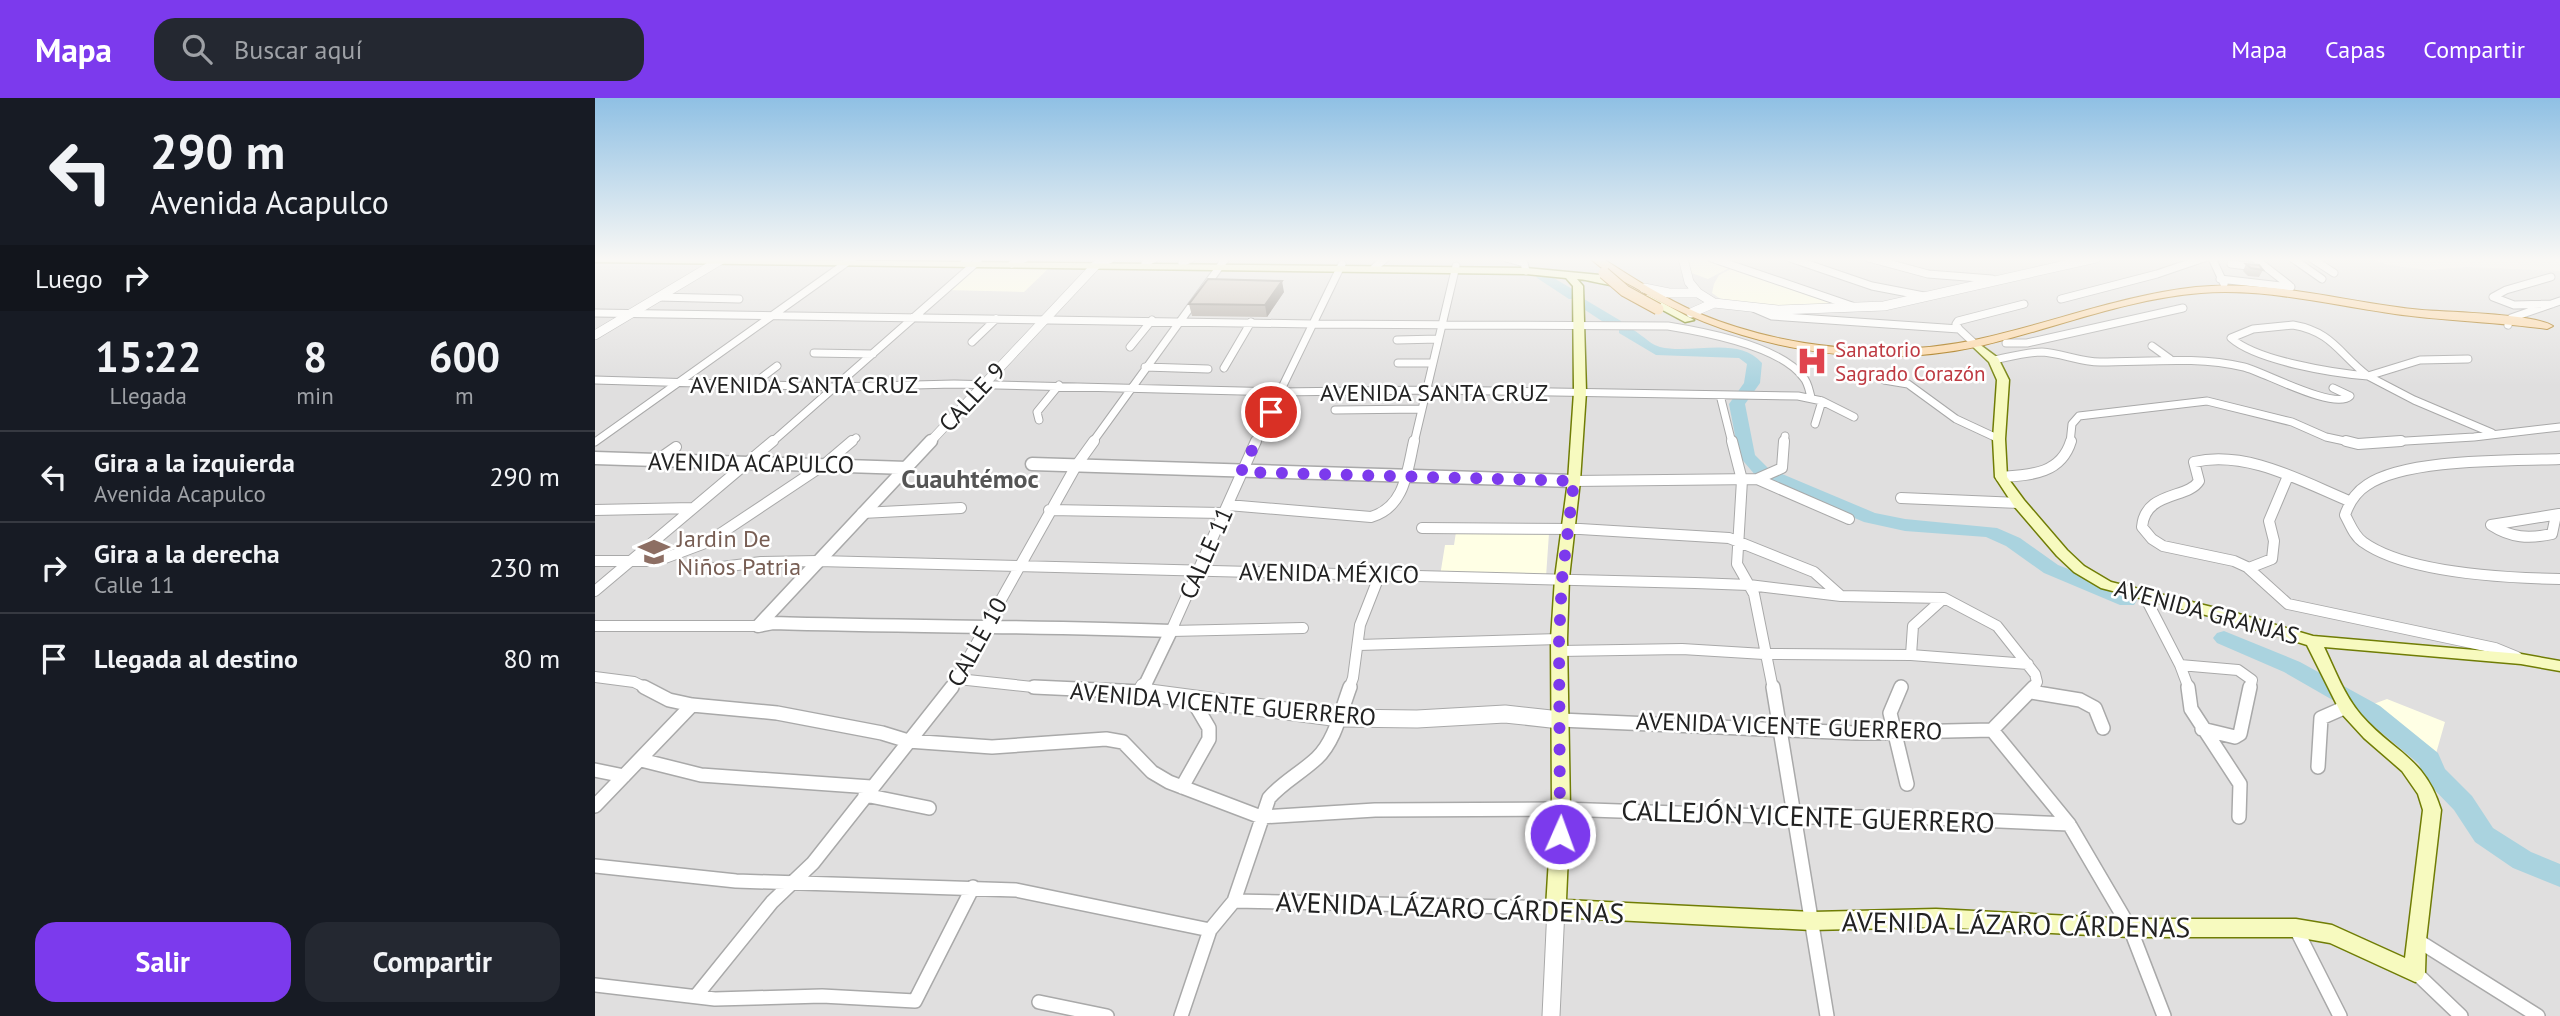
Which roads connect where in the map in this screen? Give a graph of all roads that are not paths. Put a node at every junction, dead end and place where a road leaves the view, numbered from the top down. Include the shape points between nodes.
1 (652, 301) edge
2 (793, 301) edge
3 (931, 301) edge
4 (1063, 301) edge
5 (1194, 301) edge
6 (1324, 301) edge
7 (1447, 301) edge
8 (1577, 301) edge
9 (1644, 301) edge
10 (1655, 301) edge
11 (1660, 301) edge
12 (1664, 301) edge
13 (1711, 301) edge
14 (1838, 301) edge
15 (1905, 301) edge
16 (2143, 301) edge
17 (2158, 301) edge
18 (2307, 301) edge
19 (2323, 301) edge
20 (2499, 301) edge
21 (1714, 303) junction
22 (2556, 303) edge
23 (2024, 304) dead end
24 (1751, 307) junction
25 (1859, 308) junction
26 (2183, 308) dead end
27 (595, 313) edge
28 (631, 314) junction
29 (772, 316) junction
30 (1690, 317) junction
31 (914, 318) junction
32 (996, 319) junction
33 (1044, 320) junction
34 (1152, 320) junction
35 (1179, 320) junction
36 (1251, 322) junction
37 (2508, 322) junction
38 (1312, 324) junction
39 (1442, 325) junction
40 (1581, 327) junction
41 (2560, 327) edge
42 (1959, 330) junction
43 (595, 335) edge
44 (1438, 339) junction
45 (1397, 340) dead end
46 (972, 342) dead end
47 (2005, 343) junction
48 (1977, 346) junction
49 (2152, 346) dead end
50 (1130, 347) dead end
51 (814, 353) dead end
52 (873, 354) junction
53 (2170, 359) junction
54 (2468, 359) dead end
55 (1994, 360) junction
56 (1398, 363) dead end
57 (1433, 363) junction
58 (777, 366) dead end
59 (1145, 367) junction
60 (1224, 368) dead end
61 (1208, 369) dead end
62 (2367, 376) junction
63 (1884, 380) dead end
64 (597, 382) edge
65 (679, 383) junction
66 (984, 384) junction
67 (752, 385) junction
68 (1059, 385) junction
69 (835, 387) junction
70 (1131, 387) junction
71 (2333, 388) dead end
72 (1427, 390) junction
73 (1281, 392) junction
74 (1580, 392) junction
75 (1720, 395) junction
76 (1811, 397) junction
77 (1822, 401) junction
78 (1421, 409) junction
79 (1335, 410) dead end
80 (1854, 417) dead end
81 (1039, 420) dead end
82 (1815, 424) dead end
83 (2560, 427) edge
84 (2493, 433) junction
85 (1785, 436) dead end
86 (856, 439) dead end
87 (2000, 439) junction
88 (595, 443) edge
89 (676, 447) dead end
90 (595, 458) edge
91 (2560, 459) edge
92 (656, 461) junction
93 (747, 464) junction
94 (825, 464) junction
95 (1032, 464) dead end
96 (1076, 466) junction
97 (907, 468) junction
98 (1241, 472) junction
99 (1405, 476) junction
100 (2001, 477) junction
101 (2288, 477) junction
102 (1757, 479) junction
103 (1742, 480) junction
104 (1574, 481) junction
105 (1901, 498) dead end
106 (2349, 501) junction
107 (2019, 503) junction
108 (694, 508) junction
109 (961, 508) dead end
110 (1226, 509) junction
111 (595, 510) edge
112 (1049, 510) junction
113 (862, 513) junction
114 (2558, 514) edge
115 (1849, 519) dead end
116 (1422, 528) dead end
117 (1567, 529) junction
118 (1738, 542) junction
119 (595, 561) edge
120 (818, 561) junction
121 (627, 562) junction
122 (1020, 564) junction
123 (714, 568) dead end
124 (2249, 568) junction
125 (1199, 570) junction
126 (1380, 574) junction
127 (1562, 579) junction
128 (2560, 579) edge
129 (1749, 585) junction
130 (595, 591) edge
131 (1841, 596) junction
132 (2145, 597) junction
133 (1944, 598) junction
134 (595, 626) edge
135 (758, 626) junction
136 (985, 626) junction
137 (1303, 628) dead end
138 (1171, 631) junction
139 (2313, 641) junction
140 (1359, 645) junction
141 (1560, 645) junction
142 (1764, 654) junction
143 (1911, 655) junction
144 (2521, 659) junction
145 (2028, 664) junction
146 (2179, 665) junction
147 (2560, 666) edge
148 (595, 677) edge
149 (958, 679) junction
150 (1901, 687) dead end
151 (1142, 692) junction
152 (2031, 692) junction
153 (1192, 699) junction
154 (692, 705) junction
155 (2346, 708) junction
156 (1340, 718) junction
157 (1560, 720) junction
158 (1781, 728) junction
159 (2103, 728) dead end
160 (2202, 729) junction
161 (1992, 730) junction
162 (1893, 733) junction
163 (908, 741) junction
164 (641, 760) junction
165 (2318, 767) dead end
166 (595, 770) edge
167 (624, 776) junction
168 (1907, 784) dead end
169 (1182, 787) junction
170 (868, 791) junction
171 (595, 806) edge
172 (929, 808) dead end
173 (1561, 809) junction
174 (1261, 817) junction
175 (1793, 817) junction
176 (2239, 817) dead end
177 (2069, 824) junction
178 (595, 866) edge
179 (793, 881) junction
180 (973, 887) junction
181 (1234, 901) junction
182 (1556, 908) junction
183 (1812, 921) junction
184 (2130, 928) junction
185 (2296, 928) junction
186 (1210, 930) junction
187 (2416, 940) junction
188 (2415, 972) junction
189 (595, 985) edge
190 (696, 996) junction
191 (1039, 1002) dead end
192 (1107, 1016) edge
193 (1181, 1016) edge
194 (1551, 1016) edge
195 (1827, 1016) edge
196 (2164, 1016) edge
197 (2340, 1016) edge
198 (2461, 1016) edge
199 (2538, 1016) edge

1 - 28 street
2 - 29 street
3 - 31 street
4 - 33 street, CALLE 9
5 - 35 street, CALLE 10
6 - 38 street, CALLE 11
7 - 39 street
8 - 40 main road
9 - 30 main road, bridge
10 - 30 main road
11 - 30 main road
12 - 30 main road
13 - 21 street
14 - 25 street
15 - 25 street
16 - 48 main road
17 - 47 main road
18 - 37 main road
19 - 37 main road
20 - 22 street via 2515,306
21 - 24 street
21 - 30 street
22 - 37 street
23 - 42 street via 1958,321
24 - 25 street
24 - 42 street via 1772,316
26 - 47 street via 2027,343
27 - 28 street
28 - 29 street
28 - 43 street
29 - 31 street
29 - 65 street
30 - 48 main road via 1770,344 1841,354 1923,355
31 - 32 street
31 - 52 street
32 - 33 street
32 - 46 street
33 - 34 street
33 - 66 street, CALLE 9
34 - 35 street
34 - 50 street
35 - 36 street
35 - 59 street, CALLE 10
36 - 38 street
36 - 60 street
37 - 41 main road
38 - 39 street
38 - 73 street, CALLE 11
39 - 40 street
39 - 44 street
40 - 74 main road
40 - 76 street via 1668,326 1738,343 1774,357 1800,374
42 - 48 street
44 - 45 street
44 - 57 street
47 - 48 main road
48 - 55 main road
49 - 53 street
51 - 52 street
52 - 69 street
53 - 55 street via 2097,362 2041,352
53 - 71 street via 2222,362 2255,370 2300,390 2346,400 2350,396
54 - 62 street via 2420,360
55 - 87 main road via 2003,380
56 - 57 street
57 - 72 street
58 - 67 street
59 - 61 street
59 - 70 street, CALLE 10
62 - 62 street via 2331,339 2309,329 2266,326 2231,338 2241,347 2273,359
62 - 84 street
63 - 87 street via 1908,384 1956,419
64 - 65 street, AVENIDA SANTA CRUZ
65 - 67 street, AVENIDA SANTA CRUZ
65 - 88 street
66 - 68 street, AVENIDA SANTA CRUZ
66 - 69 street, AVENIDA SANTA CRUZ
66 - 97 street, CALLE 9
67 - 69 street, AVENIDA SANTA CRUZ
68 - 70 street, AVENIDA SANTA CRUZ
68 - 81 street via 1037,412
69 - 93 street
70 - 73 street, AVENIDA SANTA CRUZ
70 - 96 street, CALLE 10
72 - 73 street, AVENIDA SANTA CRUZ
72 - 74 street, AVENIDA SANTA CRUZ
72 - 78 street
73 - 98 street, CALLE 11
74 - 75 street, AVENIDA SANTA CRUZ
74 - 104 main road
75 - 76 street, AVENIDA SANTA CRUZ
75 - 103 street
76 - 77 street, AVENIDA SANTA CRUZ
77 - 80 street, AVENIDA SANTA CRUZ
77 - 82 street
78 - 79 street
78 - 99 street
83 - 84 street
84 - 100 street via 2349,443 2292,422 2193,400 2079,416 2072,424 2069,451 2052,468 2041,474
85 - 102 street via 1782,468
86 - 94 street
87 - 100 main road
89 - 92 street
90 - 92 street, AVENIDA ACAPULCO
91 - 106 street via 2412,470 2369,483
92 - 93 street, AVENIDA ACAPULCO
93 - 94 street, AVENIDA ACAPULCO
93 - 108 street
94 - 97 street, AVENIDA ACAPULCO
94 - 121 street via 708,542 657,561
95 - 96 street
96 - 98 street
96 - 112 street, CALLE 10
97 - 113 street, CALLE 9
98 - 99 street
98 - 110 street, CALLE 11
99 - 104 street
99 - 110 street via 1399,501 1371,517
100 - 107 main road, AVENIDA GRANJAS
101 - 106 street
101 - 124 street via 2269,521 2275,552 2272,559
101 - 124 street via 2239,460 2200,460 2194,462 2196,486 2154,505 2141,521 2146,535 2171,550 2217,556
102 - 103 street
102 - 115 street
103 - 104 street
103 - 118 street
104 - 117 main road
105 - 107 street
106 - 128 street via 2345,514 2360,540 2381,553 2503,577
107 - 132 main road, AVENIDA GRANJAS via 2079,569 2106,585
108 - 111 street
108 - 121 street
109 - 113 street
110 - 112 street
110 - 125 street, CALLE 11
112 - 122 street, CALLE 10
113 - 120 street, CALLE 9
114 - 114 street via 2520,520 2491,525 2502,533 2537,538 2552,534
116 - 117 street
117 - 118 street
117 - 127 main road
118 - 129 street via 1737,564
118 - 131 street via 1814,572
119 - 121 street
120 - 122 street, AVENIDA MÉXICO
120 - 123 street, AVENIDA MÉXICO
120 - 135 street, CALLE 9
121 - 130 street
122 - 125 street, AVENIDA MÉXICO
122 - 136 street, CALLE 10
124 - 144 street via 2274,596 2288,604 2495,648
125 - 126 street, AVENIDA MÉXICO
125 - 138 street, CALLE 11
126 - 127 street, AVENIDA MÉXICO
126 - 140 street via 1360,625
127 - 129 street, AVENIDA MÉXICO
127 - 141 main road
129 - 131 street, AVENIDA MÉXICO
129 - 142 street
131 - 133 street, AVENIDA MÉXICO
132 - 139 main road, AVENIDA GRANJAS
132 - 146 street
133 - 143 street via 1913,626
133 - 145 street via 1997,626
134 - 135 street
135 - 136 street
136 - 138 street
136 - 149 street, CALLE 10
137 - 138 street
138 - 151 street, CALLE 11
139 - 144 main road, AVENIDA GRANJAS
139 - 155 main road
140 - 141 street
140 - 156 street
141 - 142 street
141 - 157 main road
142 - 143 street
142 - 158 street
143 - 145 street
144 - 147 main road, AVENIDA GRANJAS
145 - 152 street via 2037,682
146 - 160 street via 2190,692 2191,709
146 - 160 street via 2238,670 2252,680 2240,734 2235,737
148 - 154 street via 634,682 669,700
149 - 151 street, AVENIDA VICENTE GUERRERO via 1049,689
149 - 163 street, CALLE 10
150 - 162 street via 1890,713
151 - 153 street, AVENIDA VICENTE GUERRERO
152 - 159 street via 2080,700 2095,708
152 - 161 street
153 - 156 street, AVENIDA VICENTE GUERRERO
153 - 169 street via 1209,728 1209,739
154 - 163 street, CALLEJÓN VICENTE GUERRERO via 777,713
154 - 164 street
155 - 165 street via 2321,718
155 - 187 main road via 2413,769 2429,792 2432,810
156 - 157 street, AVENIDA VICENTE GUERRERO via 1504,714
156 - 174 street via 1329,743 1317,758 1279,786
157 - 158 street, AVENIDA VICENTE GUERRERO
157 - 173 main road
158 - 162 street, AVENIDA VICENTE GUERRERO
158 - 175 street
160 - 176 street via 2240,784
161 - 162 street, AVENIDA VICENTE GUERRERO
161 - 177 street
162 - 168 street
163 - 169 street, CALLEJÓN VICENTE GUERRERO via 992,747 1106,739 1123,743 1151,772
163 - 170 street, CALLE 10
164 - 167 street
164 - 170 street via 701,775
166 - 167 street
167 - 171 street
169 - 174 street, CALLEJÓN VICENTE GUERRERO
170 - 172 street
170 - 179 street, CALLE 10 via 813,863
173 - 174 street, CALLEJÓN VICENTE GUERRERO via 1375,810
173 - 175 street, CALLEJÓN VICENTE GUERRERO
173 - 182 main road
174 - 181 street
175 - 177 street, CALLEJÓN VICENTE GUERRERO
175 - 183 street
177 - 184 street
178 - 179 street via 736,881
179 - 180 street
179 - 190 street, CALLE 10
180 - 186 street via 1016,890
180 - 190 street via 915,1001
181 - 182 street, AVENIDA LÁZARO CÁRDENAS
181 - 186 street
182 - 183 main road, AVENIDA LÁZARO CÁRDENAS
182 - 194 street
183 - 184 main road, AVENIDA LÁZARO CÁRDENAS via 1936,918
183 - 195 street
184 - 185 main road, AVENIDA LÁZARO CÁRDENAS
184 - 196 street
185 - 188 main road, AVENIDA LÁZARO CÁRDENAS via 2332,934
185 - 197 street
186 - 193 street
187 - 188 main road
187 - 199 street
188 - 198 street
189 - 190 street
191 - 192 street

